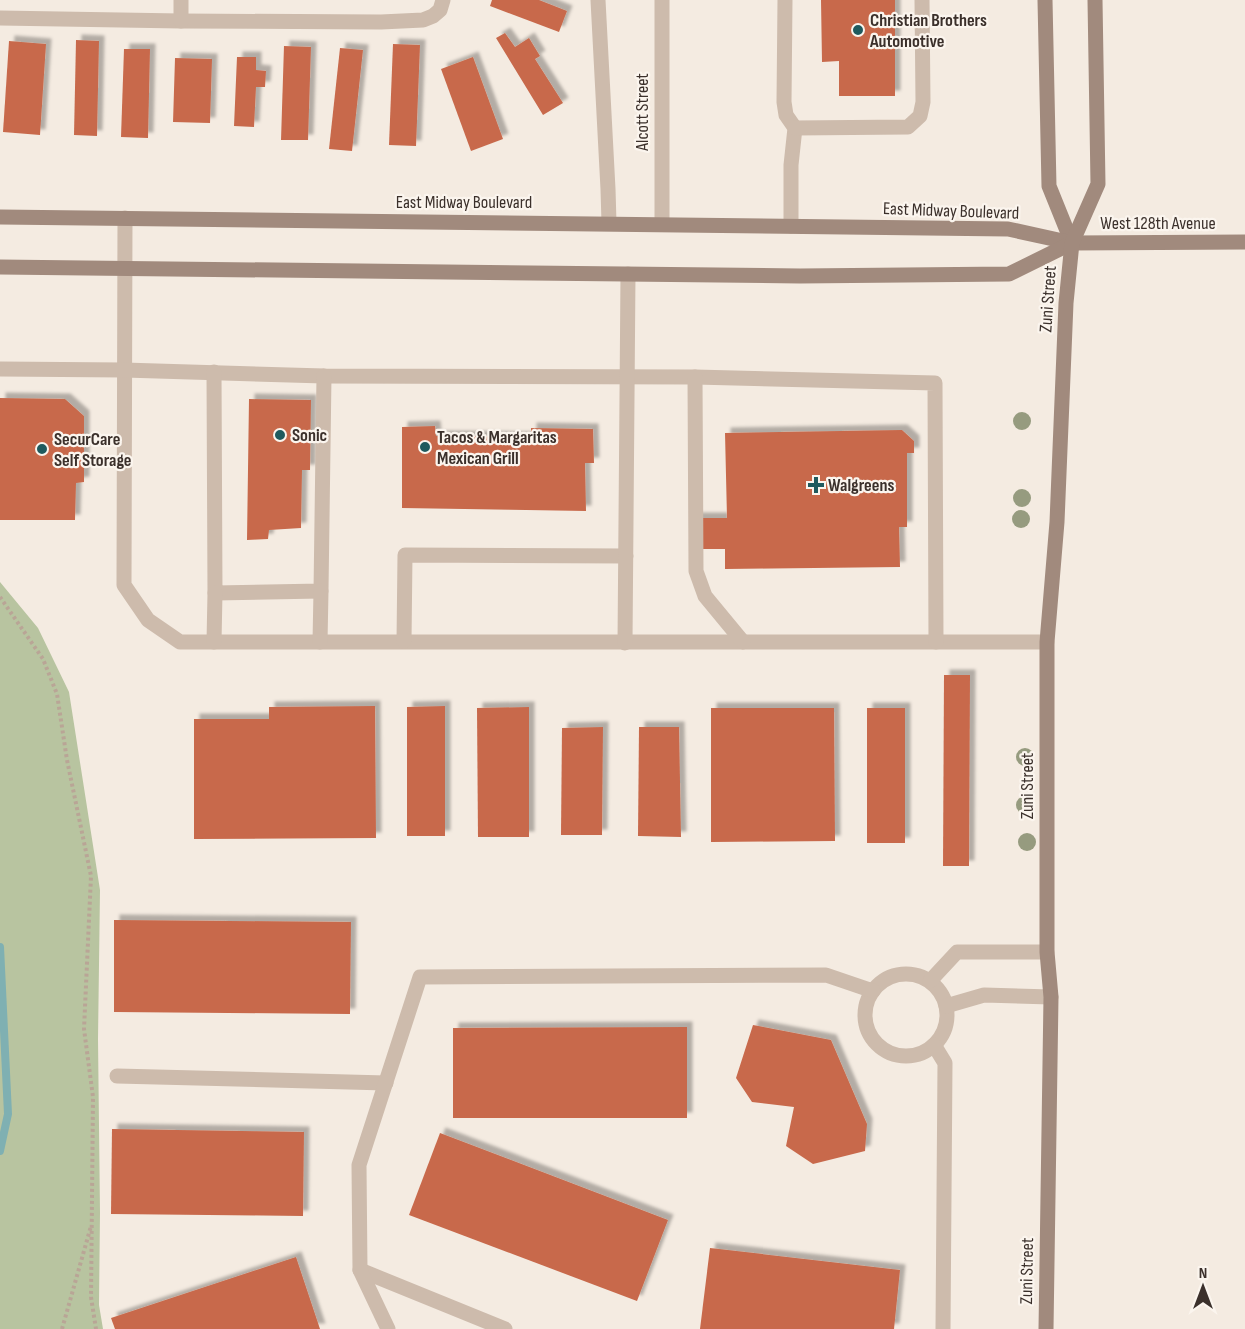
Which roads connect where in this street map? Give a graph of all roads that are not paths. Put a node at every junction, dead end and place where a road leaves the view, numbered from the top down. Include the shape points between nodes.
1 (181, 0) edge
2 (444, 0) edge
3 (598, 0) edge
4 (662, 0) edge
5 (785, 0) edge
6 (922, 0) edge
7 (1045, 0) edge
8 (1095, 0) edge
9 (0, 18) edge
10 (181, 21) junction
11 (795, 128) junction
12 (0, 217) edge
13 (125, 218) junction
14 (609, 223) junction
15 (662, 224) junction
16 (791, 226) junction
17 (1245, 242) edge
18 (1072, 243) junction
19 (0, 267) edge
20 (125, 269) junction
21 (628, 274) junction
22 (0, 369) edge
23 (124, 369) junction
24 (214, 372) junction
25 (324, 376) junction
26 (627, 376) junction
27 (695, 377) junction
28 (626, 556) junction
29 (321, 591) junction
30 (215, 593) junction
31 (404, 641) junction
32 (214, 642) junction
33 (320, 642) junction
34 (625, 642) junction
35 (743, 642) junction
36 (936, 642) junction
37 (1047, 642) junction
38 (1047, 952) junction
39 (930, 981) junction
40 (873, 991) junction
41 (1051, 997) junction
42 (946, 1006) junction
43 (934, 1045) junction
44 (117, 1076) dead end
45 (386, 1083) junction
46 (360, 1270) junction
47 (388, 1329) edge
48 (505, 1329) edge
49 (943, 1329) edge
50 (1046, 1329) edge

1 - 10 street
2 - 10 street via 434,16 423,20
3 - 14 street, Alcott Street
4 - 15 street, Alcott Street
5 - 11 street via 784,102 786,115
6 - 11 street via 920,116 908,127
7 - 18 main road, Zuni Street via 1049,186
8 - 18 main road, Zuni Street via 1098,184
9 - 10 street
11 - 16 street
12 - 13 main road, East Midway Boulevard
13 - 14 main road, East Midway Boulevard
13 - 20 street
14 - 15 main road, East Midway Boulevard
15 - 16 main road, East Midway Boulevard
16 - 18 main road, East Midway Boulevard via 1008,229
17 - 18 main road, West 128th Avenue
18 - 21 main road via 1009,274
18 - 37 main road, Zuni Street
19 - 20 main road
20 - 21 main road
20 - 23 street
21 - 26 street
22 - 23 street
23 - 24 street
23 - 32 street via 124,585 148,620 180,642
24 - 25 street
24 - 30 street
25 - 26 street
25 - 29 street
26 - 27 street
26 - 28 street
27 - 35 street via 696,571 705,596
27 - 36 street via 934,383
28 - 31 street via 405,555
28 - 34 street
29 - 30 street
29 - 33 street
30 - 32 street
31 - 33 street
31 - 34 street
32 - 33 street
34 - 35 street
35 - 36 street
36 - 37 street
37 - 38 main road, Zuni Street
38 - 39 street via 957,952
38 - 41 main road, Zuni Street
39 - 40 street via 903,974 889,977
39 - 42 street
40 - 43 street via 864,1010 866,1025 881,1048 908,1056
40 - 45 street via 826,975 420,977
41 - 42 street via 984,995
41 - 50 main road, Zuni Street
42 - 43 street via 943,1034
43 - 49 street via 945,1063
44 - 45 street
45 - 46 street via 359,1165
46 - 47 street
46 - 48 street

